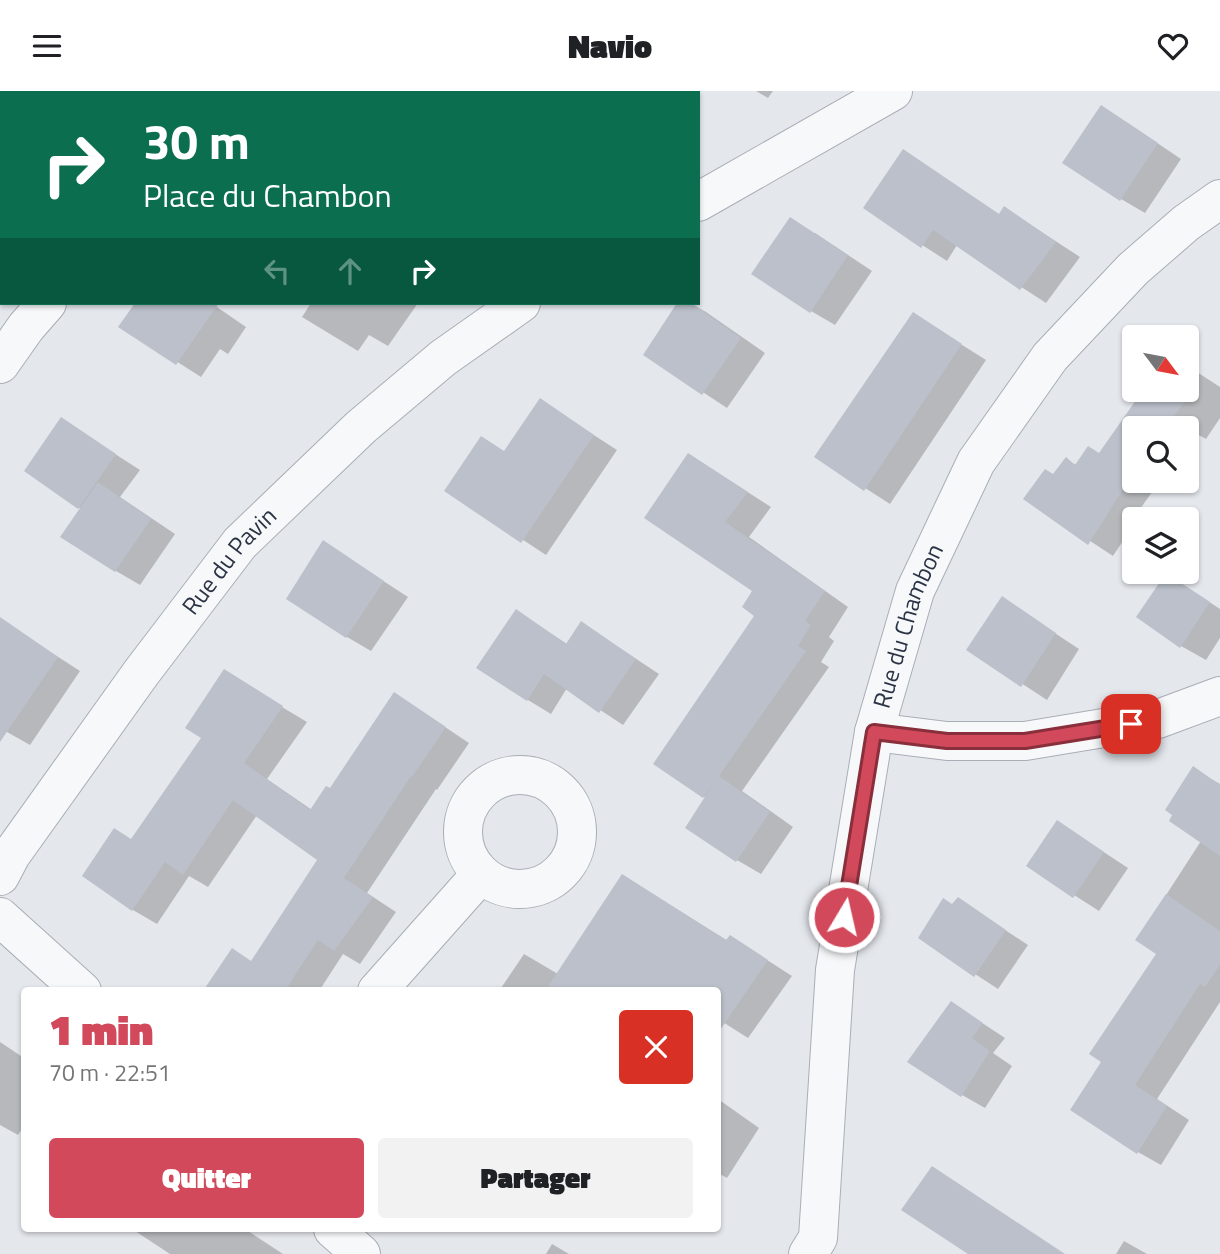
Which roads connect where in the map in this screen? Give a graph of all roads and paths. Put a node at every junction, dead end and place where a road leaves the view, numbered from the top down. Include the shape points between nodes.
1 (893, 91) edge
2 (1220, 199) edge
3 (700, 201) edge
4 (45, 305) edge
5 (518, 305) edge
6 (0, 364) edge
7 (1220, 696) edge
8 (874, 732) junction
9 (481, 874) dead end
10 (0, 876) edge
11 (0, 917) edge
12 (78, 987) edge
13 (381, 987) edge
14 (823, 1249) edge

1 - 3 street
2 - 8 street, Rue du Chambon via 1133,269 1049,357 976,462 915,591
4 - 6 street
5 - 10 street, Rue du Pavin via 443,358 372,418 240,543 84,753
7 - 8 street via 1158,719 1025,741 947,741
8 - 14 street, Rue du Chambon via 835,970
9 - 13 street
11 - 12 street

